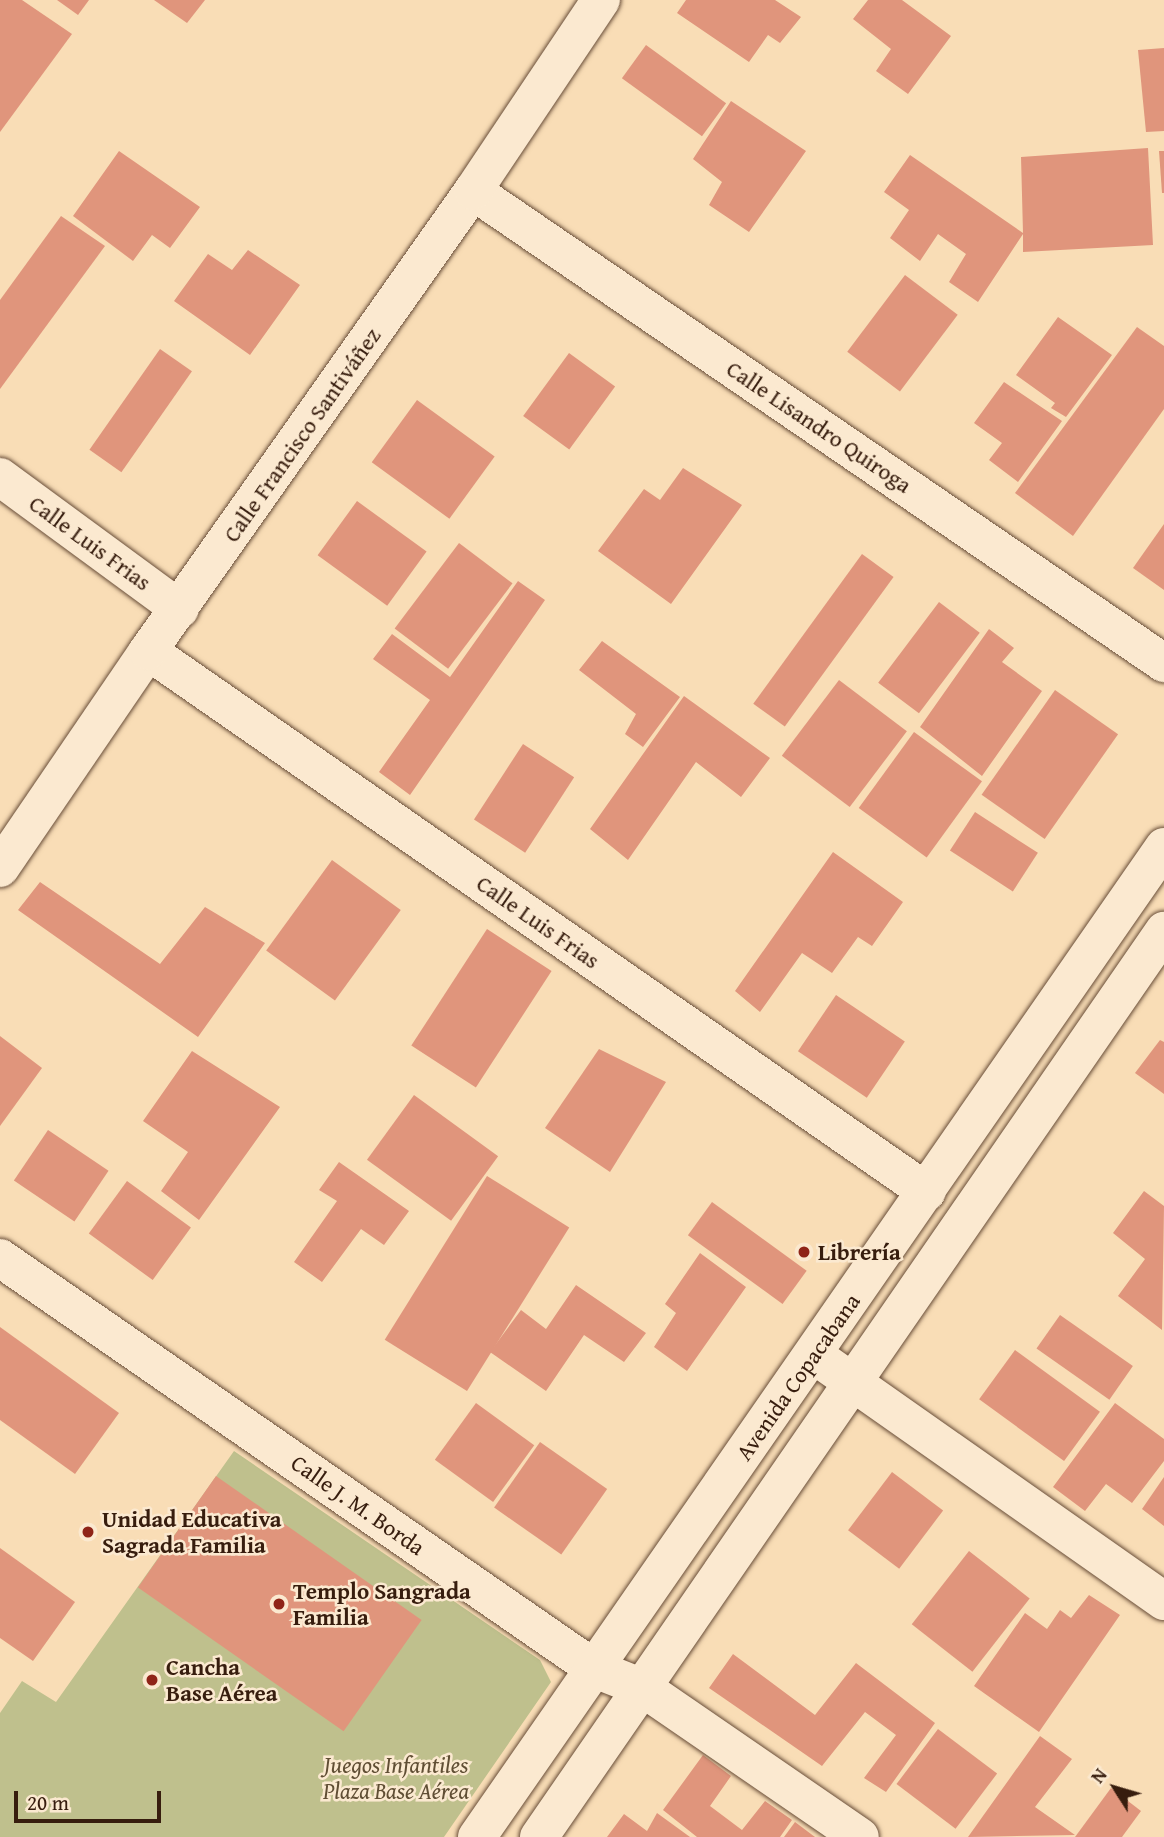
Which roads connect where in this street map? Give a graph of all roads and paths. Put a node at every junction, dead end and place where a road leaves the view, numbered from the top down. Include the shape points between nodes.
1 (601, 0) edge
2 (473, 191) junction
3 (0, 477) edge
4 (180, 609) junction
5 (148, 651) junction
6 (1164, 663) edge
7 (1164, 847) edge
8 (0, 868) edge
9 (1164, 931) edge
10 (927, 1192) junction
11 (0, 1258) edge
12 (814, 1355) junction
13 (853, 1383) junction
14 (1164, 1601) edge
15 (595, 1669) junction
16 (643, 1688) junction
17 (477, 1837) edge
18 (539, 1837) edge
19 (860, 1837) edge

1 - 2 street, Calle Francisco Santiváñez
2 - 4 street, Calle Francisco Santiváñez
2 - 6 street, Calle Lisandro Quiroga
3 - 4 street, Calle Luis Frias
4 - 5 street, Calle Francisco Santiváñez
5 - 8 street, Calle Francisco Santiváñez
5 - 10 street, Calle Luis Frias
7 - 10 street, Avenida Copacabana
9 - 13 street, Avenida Copacabana
10 - 12 street, Avenida Copacabana
11 - 15 street, Calle J. M. Borda
12 - 13 street
12 - 15 street, Avenida Copacabana
13 - 14 street
13 - 16 street, Avenida Copacabana
15 - 16 street, Calle J. M. Borda
15 - 17 street, Avenida Copacabana
16 - 18 street, Avenida Copacabana
16 - 19 street, Calle J. M. Borda

